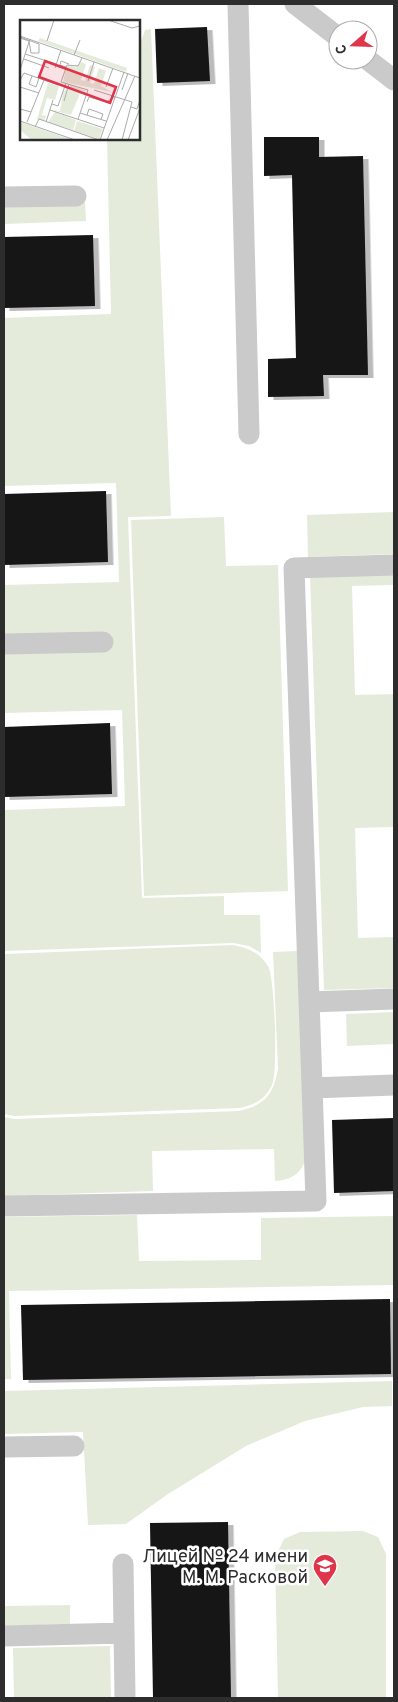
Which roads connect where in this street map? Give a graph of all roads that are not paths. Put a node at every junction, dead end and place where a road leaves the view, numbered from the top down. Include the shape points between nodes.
1 (238, 4) edge
2 (295, 4) edge
3 (328, 29) edge
4 (378, 68) edge
5 (394, 80) edge
6 (76, 196) dead end
7 (4, 197) edge
8 (249, 434) dead end
9 (394, 565) edge
10 (103, 642) dead end
11 (4, 644) edge
12 (394, 999) edge
13 (309, 1002) junction
14 (394, 1085) edge
15 (312, 1088) junction
16 (4, 1206) edge
17 (74, 1446) dead end
18 (4, 1447) edge
19 (123, 1564) dead end
20 (124, 1633) junction
21 (4, 1636) edge
22 (126, 1698) edge

1 - 8 lane
2 - 3 lane
4 - 5 lane
6 - 7 lane
9 - 13 lane via 294,568
10 - 11 lane
12 - 13 lane
13 - 15 lane
14 - 15 lane
15 - 16 lane via 316,1201
17 - 18 lane
19 - 20 lane
20 - 21 lane
20 - 22 lane

